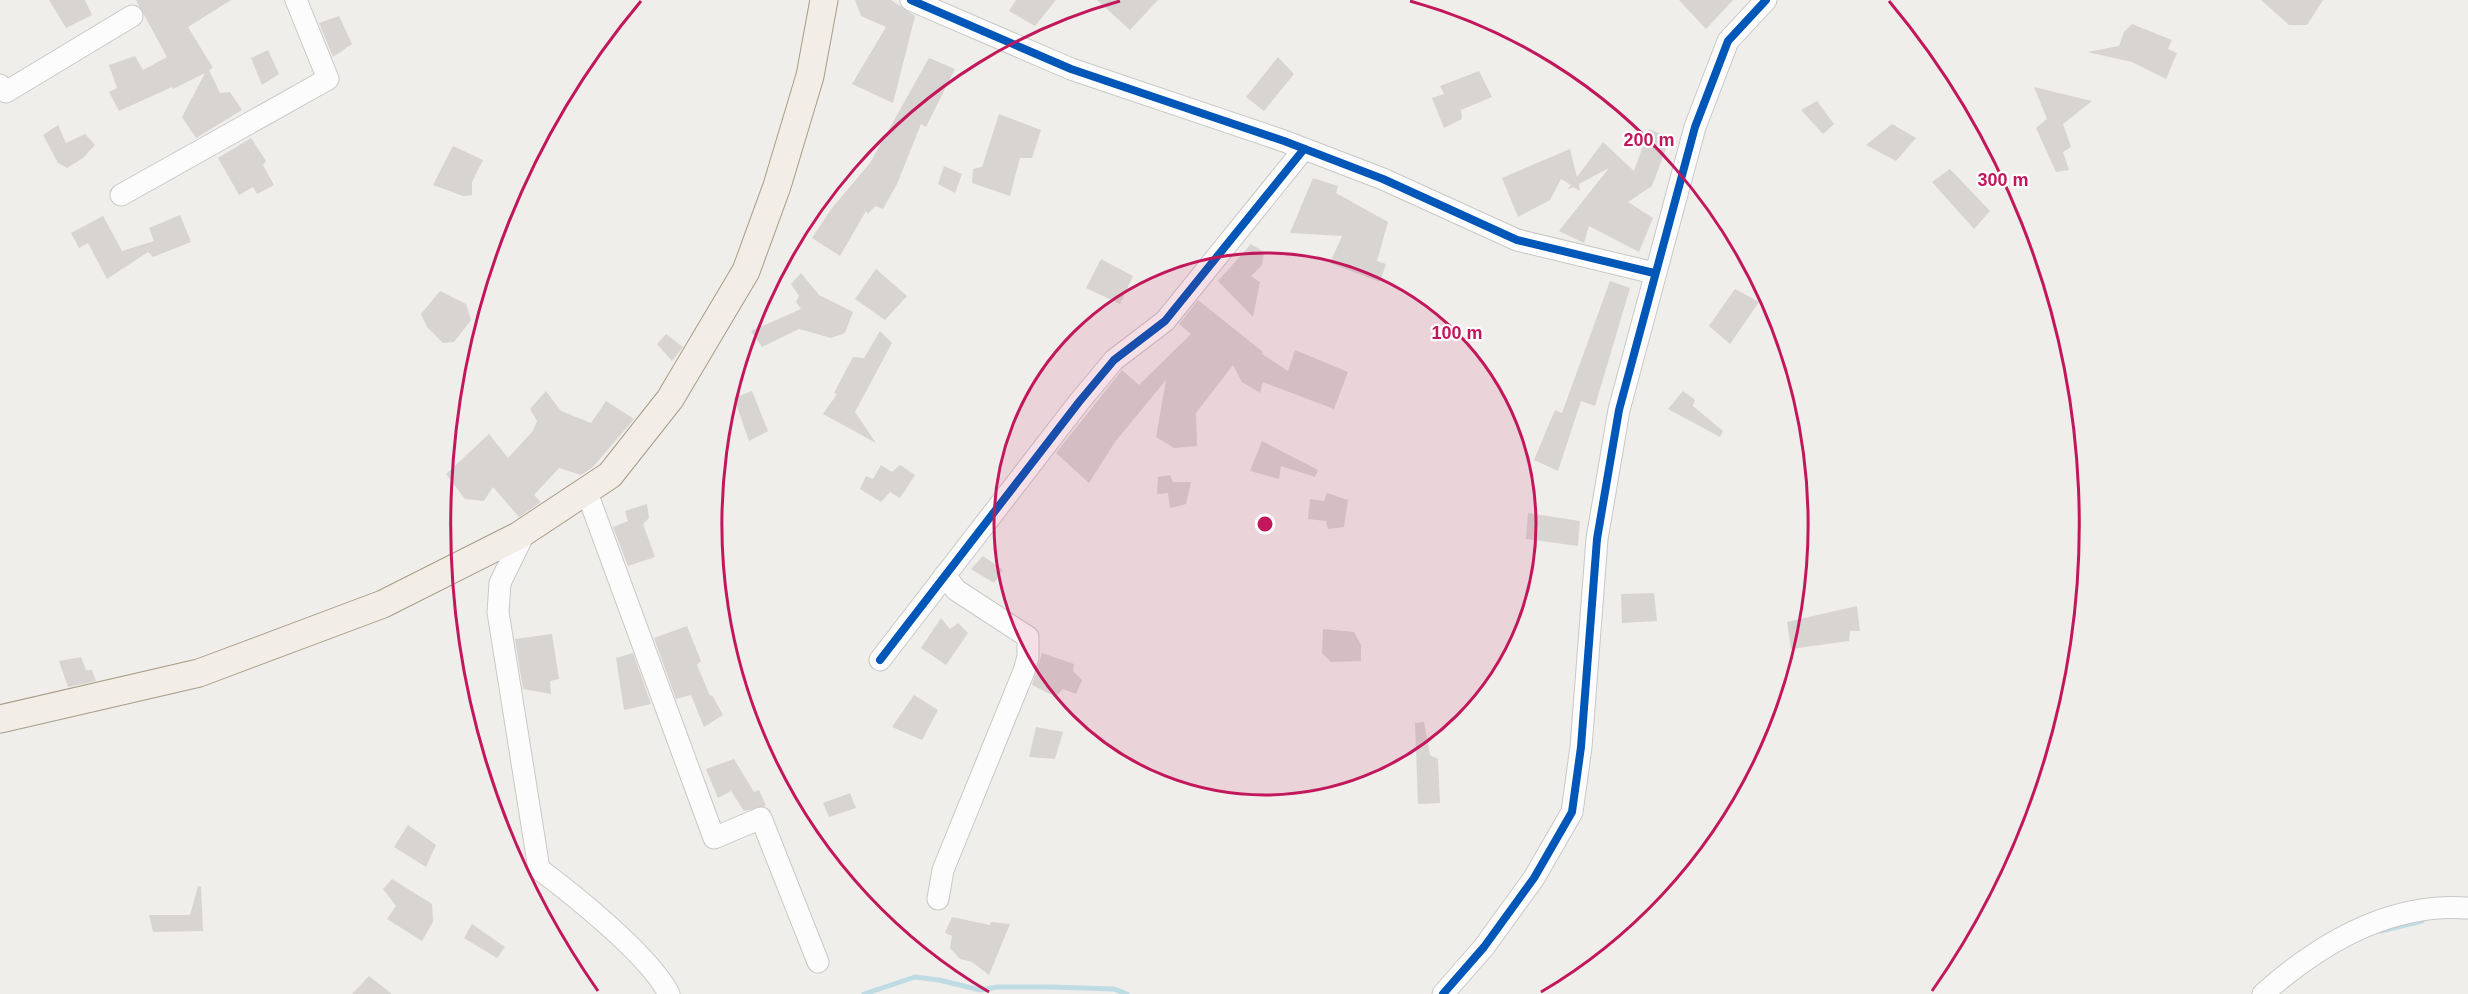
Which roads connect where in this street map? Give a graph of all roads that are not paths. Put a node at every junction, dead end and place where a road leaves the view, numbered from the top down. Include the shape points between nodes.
1 (296, 0) edge
2 (824, 0) edge
3 (911, 0) edge
4 (1766, 0) edge
5 (132, 16) dead end
6 (0, 85) edge
7 (1304, 149) junction
8 (121, 195) dead end
9 (1654, 273) junction
10 (586, 490) junction
11 (526, 530) junction
12 (945, 575) junction
13 (880, 660) dead end
14 (0, 719) edge
15 (938, 899) dead end
16 (2468, 908) edge
17 (818, 962) dead end
18 (669, 994) edge
19 (1443, 994) edge
20 (2263, 994) edge

1 - 8 street via 328,80
2 - 10 main road via 807,87 746,271 670,399 610,475
3 - 7 street via 1071,69
4 - 9 street via 1728,41 1695,127
5 - 6 street via 6,92
7 - 9 street via 1383,179 1516,240
7 - 12 street via 1165,321 1114,360 1078,402
9 - 19 street via 1618,410 1597,539 1581,747 1572,812 1534,878 1484,947
10 - 11 main road
10 - 17 street via 714,838 761,818
11 - 14 main road via 383,604 199,674
11 - 18 street via 500,583 498,612 539,869 643,961
12 - 13 street
12 - 15 street via 956,590 1028,637 1029,648 1024,671 946,862
16 - 20 street via 2423,909 2354,932 2312,955

